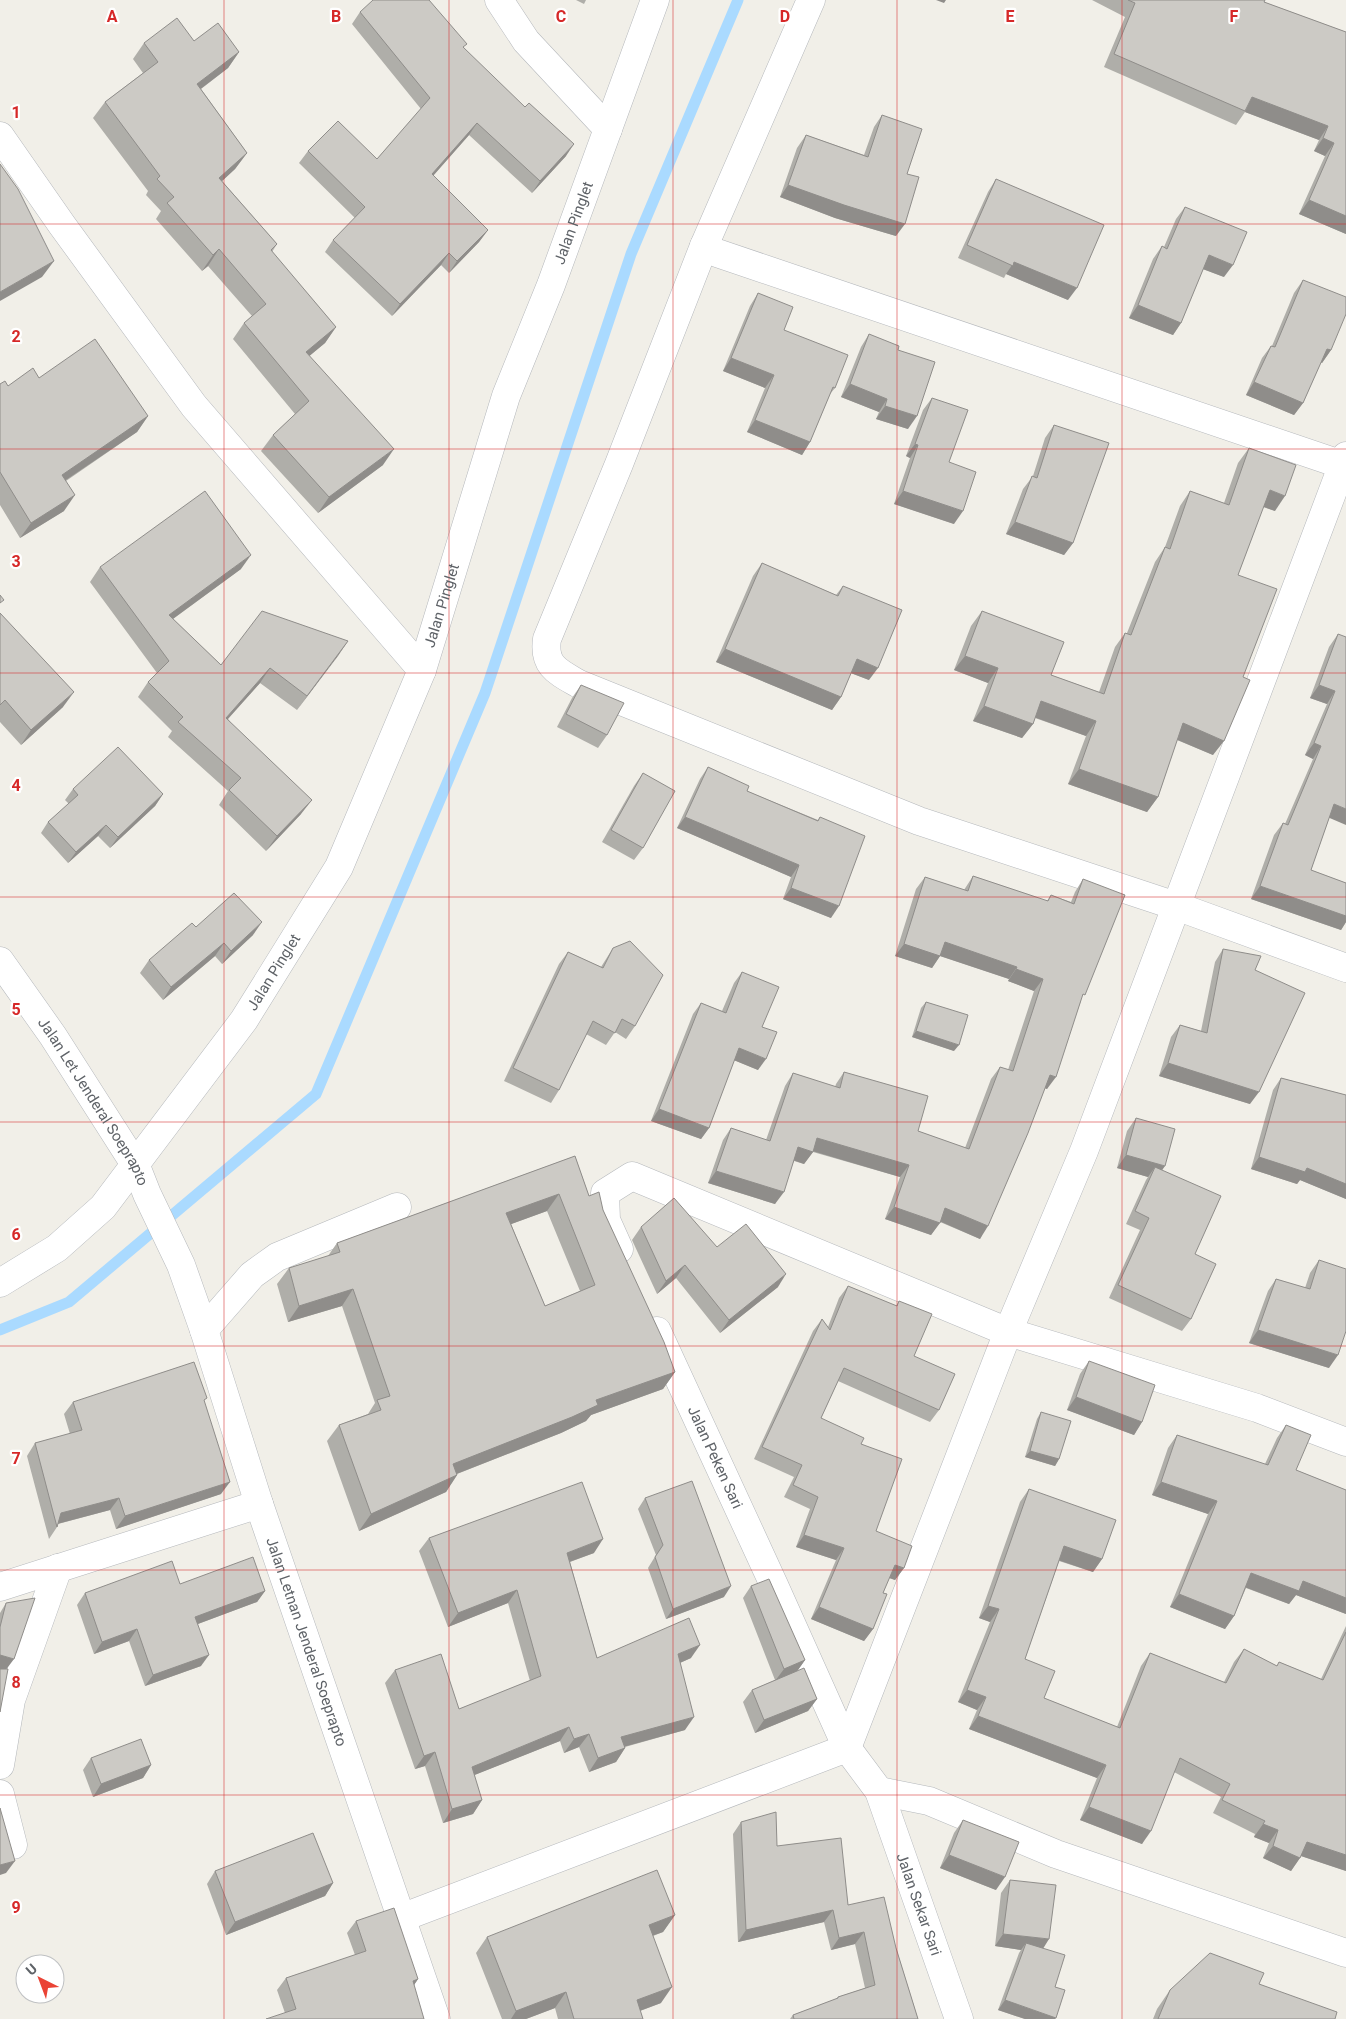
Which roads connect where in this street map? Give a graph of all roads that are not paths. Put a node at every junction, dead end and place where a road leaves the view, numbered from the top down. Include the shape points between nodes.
1 (499, 0) edge
2 (655, 0) edge
3 (811, 0) edge
4 (608, 128) junction
5 (0, 136) edge
6 (704, 246) junction
7 (1345, 463) edge
8 (422, 670) junction
9 (1176, 906) junction
10 (0, 961) edge
11 (1346, 968) edge
12 (136, 1166) junction
13 (397, 1207) dead end
14 (181, 1265) joint
15 (630, 1274) edge
16 (0, 1283) edge
17 (647, 1309) edge
18 (204, 1330) junction
19 (1008, 1332) junction
20 (1346, 1442) edge
21 (259, 1504) junction
22 (58, 1568) junction
23 (0, 1587) edge
24 (846, 1748) junction
25 (0, 1765) edge
26 (879, 1791) junction
27 (0, 1794) edge
28 (13, 1845) edge
29 (401, 1918) junction
30 (1346, 1953) edge
31 (436, 2019) edge
32 (959, 2019) edge

1 - 4 street via 526,41
2 - 4 street, Jalan Pinglet
3 - 6 street
4 - 8 street, Jalan Pinglet via 551,285 506,396
5 - 8 street via 194,406
6 - 7 street
6 - 9 street via 547,639 549,662 558,673 579,684 919,821
7 - 9 street
8 - 12 street, Jalan Pinglet via 339,867 244,1020
9 - 11 street
9 - 19 street via 1084,1151
10 - 12 street, Jalan Let Jenderal Soeprapto via 54,1036
12 - 14 street, Jalan Let Jenderal Soeprapto
12 - 16 street, Jalan Pinglet via 103,1208 57,1248
13 - 18 street via 277,1257 252,1276
14 - 18 street, Jalan Letnan Jenderal Soeprapto
15 - 19 street via 606,1220 605,1193 632,1176
17 - 24 street, Jalan Peken Sari
18 - 21 street, Jalan Letnan Jenderal Soeprapto
19 - 20 street via 1258,1408
19 - 24 street
21 - 22 street
21 - 29 street, Jalan Letnan Jenderal Soeprapto
22 - 23 street
22 - 25 street via 10,1700
24 - 26 street, Jalan Peken Sari
24 - 29 street
26 - 30 street via 929,1801 1056,1854
26 - 32 street, Jalan Sekar Sari
27 - 28 street
29 - 31 street, Jalan Letnan Jenderal Soeprapto

